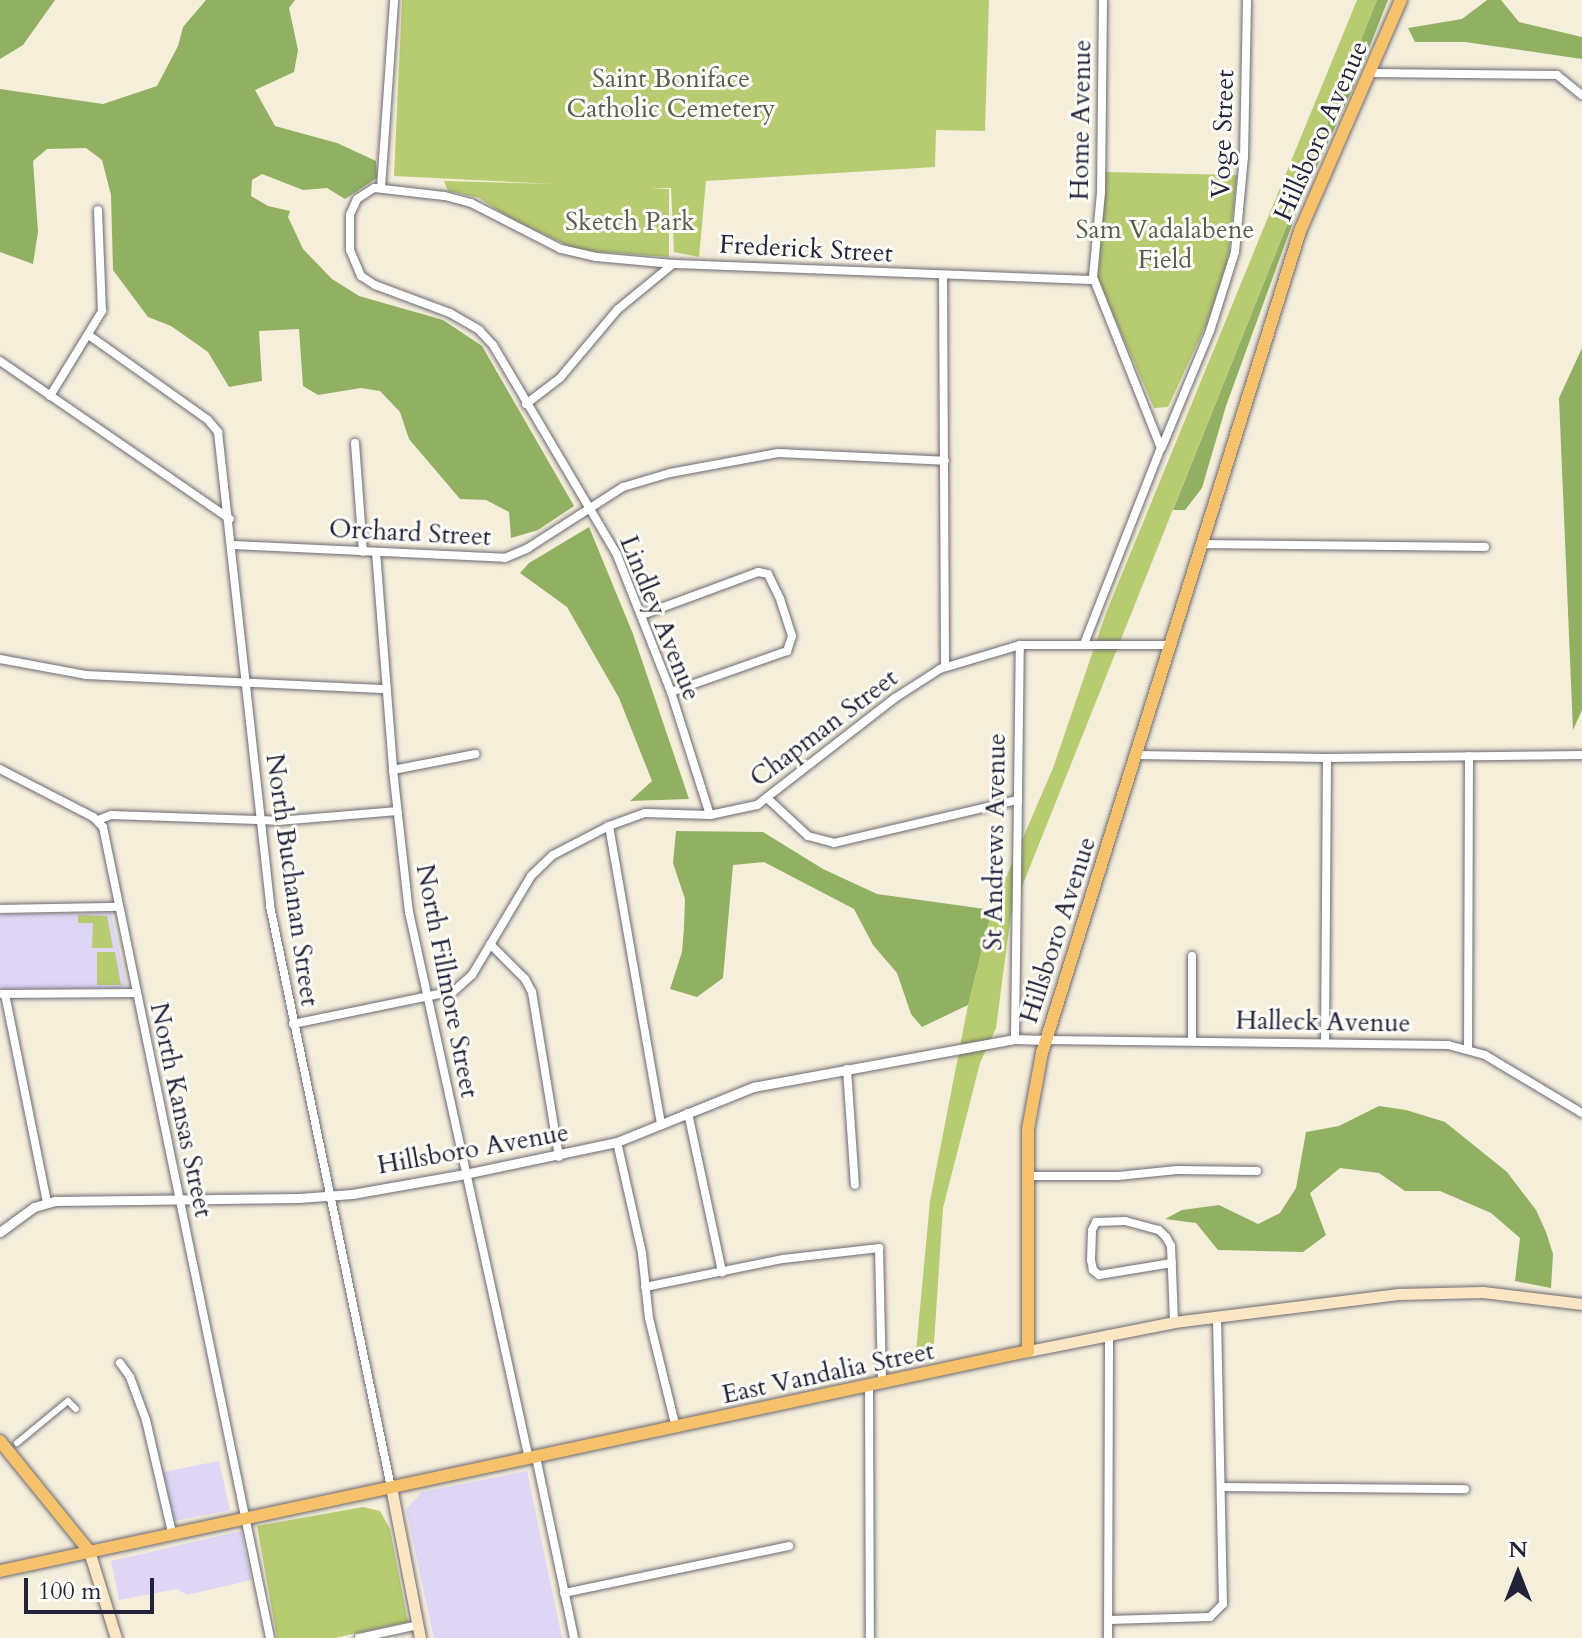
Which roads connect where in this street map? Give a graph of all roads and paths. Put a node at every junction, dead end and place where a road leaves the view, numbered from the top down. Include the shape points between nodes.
1 (394, 0) edge
2 (1103, 0) edge
3 (1247, 0) edge
4 (1401, 0) edge
5 (1371, 73) junction
6 (1582, 95) edge
7 (381, 188) junction
8 (98, 210) dead end
9 (673, 264) junction
10 (943, 276) junction
11 (1093, 280) junction
12 (90, 336) junction
13 (0, 361) edge
14 (50, 396) junction
15 (526, 404) junction
16 (355, 443) dead end
17 (1161, 448) junction
18 (945, 461) junction
19 (588, 507) junction
20 (230, 519) junction
21 (1202, 544) junction
22 (233, 545) junction
23 (1485, 547) dead end
24 (363, 552) junction
25 (376, 552) junction
26 (642, 615) junction
27 (1084, 644) junction
28 (1020, 645) junction
29 (1170, 645) junction
30 (0, 659) edge
31 (945, 667) junction
32 (247, 684) junction
33 (387, 689) junction
34 (671, 692) junction
35 (475, 754) dead end
36 (1137, 755) junction
37 (1582, 755) edge
38 (1469, 756) junction
39 (1327, 758) junction
40 (0, 769) edge
41 (393, 770) junction
42 (767, 798) junction
43 (1018, 800) junction
44 (397, 811) junction
45 (710, 815) junction
46 (98, 820) junction
47 (260, 821) junction
48 (609, 826) junction
49 (119, 907) junction
50 (0, 909) edge
51 (490, 944) junction
52 (1192, 956) dead end
53 (137, 993) junction
54 (3, 994) edge
55 (428, 999) junction
56 (293, 1024) junction
57 (1015, 1039) junction
58 (1046, 1040) junction
59 (1192, 1040) junction
60 (1325, 1043) junction
61 (1468, 1048) junction
62 (847, 1069) junction
63 (688, 1113) junction
64 (1582, 1113) edge
65 (661, 1125) junction
66 (617, 1142) junction
67 (559, 1157) junction
68 (1257, 1171) dead end
69 (465, 1174) junction
70 (1028, 1176) junction
71 (855, 1185) dead end
72 (329, 1196) junction
73 (179, 1200) junction
74 (47, 1202) junction
75 (0, 1232) edge
76 (1172, 1263) junction
77 (722, 1272) junction
78 (645, 1287) junction
79 (1582, 1304) edge
80 (1217, 1316) junction
81 (1174, 1322) junction
82 (1109, 1334) junction
83 (1028, 1351) junction
84 (120, 1363) dead end
85 (875, 1385) junction
86 (76, 1409) dead end
87 (676, 1428) junction
88 (0, 1441) edge
89 (17, 1443) dead end
90 (532, 1458) junction
91 (391, 1487) junction
92 (1222, 1487) junction
93 (1465, 1489) dead end
94 (244, 1517) junction
95 (172, 1533) junction
96 (789, 1546) dead end
97 (89, 1551) junction
98 (0, 1571) edge
99 (564, 1593) junction
100 (1109, 1620) junction
101 (418, 1625) junction
102 (116, 1638) edge
103 (270, 1638) edge
104 (359, 1638) edge
105 (420, 1638) edge
106 (574, 1638) edge
107 (870, 1638) edge
108 (1108, 1638) edge

1 - 7 street
2 - 11 street, Home Avenue via 1101,192
3 - 17 street, Voge Street via 1244,157 1235,252 1210,331
4 - 5 main road, Hillsboro Avenue
5 - 6 street via 1557,75
5 - 21 main road, Hillsboro Avenue via 1300,231
7 - 9 street, Frederick Street via 458,199 578,254
7 - 15 street, Lindley Avenue via 360,196 353,206 349,236 357,270 375,285 427,301 479,330
8 - 12 street via 103,306
9 - 10 street, Frederick Street
9 - 15 street via 618,309 560,378
10 - 11 street, Frederick Street
10 - 18 street
11 - 17 street, Home Avenue
12 - 14 street
12 - 20 street, North Buchanan Street via 215,425
13 - 14 street
14 - 20 street
15 - 19 street, Lindley Avenue
16 - 24 street
17 - 27 street
18 - 19 street, Orchard Street via 765,454 636,481
18 - 31 street
19 - 25 street, Orchard Street via 505,558
19 - 26 street, Lindley Avenue via 617,555
20 - 22 street, North Buchanan Street
21 - 23 street
21 - 29 main road, Hillsboro Avenue
22 - 24 street, Orchard Street
22 - 32 street, North Buchanan Street
24 - 25 street, Orchard Street
25 - 33 street, North Fillmore Street
26 - 34 street, Lindley Avenue
26 - 34 street via 758,572 771,578 786,614 792,636 784,653
27 - 28 street, Chapman Street
27 - 29 street, Chapman Street
28 - 31 street, Chapman Street
28 - 43 street, St Andrews Avenue
29 - 36 main road, Hillsboro Avenue
30 - 32 street via 86,675
31 - 42 street, Chapman Street via 895,698
32 - 33 street
32 - 47 street, North Buchanan Street
33 - 41 street, North Fillmore Street
34 - 45 street, Lindley Avenue
35 - 41 street
36 - 39 street
36 - 58 main road, Hillsboro Avenue
37 - 38 street
38 - 39 street
38 - 61 street
39 - 60 street
40 - 46 street
41 - 44 street, North Fillmore Street
42 - 43 street via 808,836 834,843
42 - 45 street, Chapman Street via 742,811
43 - 57 street, St Andrews Avenue
44 - 47 street
44 - 55 street, North Fillmore Street via 407,898
45 - 48 street, Chapman Street via 657,811
46 - 47 street via 111,815
46 - 49 street, North Kansas Street
47 - 56 street, North Buchanan Street
48 - 51 street, Chapman Street via 541,866
48 - 65 street
49 - 50 street
49 - 53 street, North Kansas Street
51 - 55 street, Chapman Street via 463,985
51 - 67 street via 532,992
52 - 59 street
53 - 54 street
53 - 73 street, North Kansas Street
54 - 74 street
55 - 56 street, Chapman Street
55 - 69 street, North Fillmore Street
56 - 72 street, North Buchanan Street
57 - 58 street, Hillsboro Avenue
57 - 62 street, Hillsboro Avenue
58 - 59 street, Halleck Avenue
58 - 70 main road via 1033,1086
59 - 60 street, Halleck Avenue
60 - 61 street, Halleck Avenue
61 - 64 street, Halleck Avenue
62 - 63 street, Hillsboro Avenue via 753,1087
62 - 71 street
63 - 65 street, Hillsboro Avenue
63 - 77 street
65 - 66 street, Hillsboro Avenue
66 - 67 street, Hillsboro Avenue
66 - 78 street
67 - 69 street, Hillsboro Avenue
68 - 70 street
69 - 72 street, Hillsboro Avenue
69 - 90 street, North Fillmore Street
70 - 83 main road
72 - 73 street, Hillsboro Avenue
72 - 91 street, North Buchanan Street
73 - 74 street, Hillsboro Avenue
73 - 94 street, North Kansas Street
74 - 75 street, Hillsboro Avenue
76 - 76 street via 1171,1246 1159,1230 1125,1221 1096,1222 1092,1230 1091,1260 1099,1275
76 - 81 street
77 - 78 street
77 - 85 street via 879,1248
78 - 87 street
79 - 80 main road, East Vandalia Street via 1445,1292
80 - 81 main road, East Vandalia Street
80 - 92 street
81 - 82 main road, East Vandalia Street
82 - 83 main road, East Vandalia Street
82 - 100 street
83 - 85 main road, East Vandalia Street
84 - 95 street via 146,1420
85 - 87 main road, East Vandalia Street
85 - 107 street
86 - 89 street via 68,1401
87 - 90 main road, East Vandalia Street
88 - 97 main road
90 - 91 main road, East Vandalia Street
90 - 99 street, North Fillmore Street
91 - 94 main road, East Vandalia Street
91 - 101 main road
92 - 93 street
92 - 100 street via 1223,1604 1217,1612 1172,1620
94 - 95 main road, East Vandalia Street
94 - 103 street, North Kansas Street
95 - 97 main road, East Vandalia Street
96 - 99 street
97 - 98 main road, East Vandalia Street
97 - 102 main road
99 - 106 street, North Fillmore Street
100 - 108 street
101 - 104 street
101 - 105 main road

